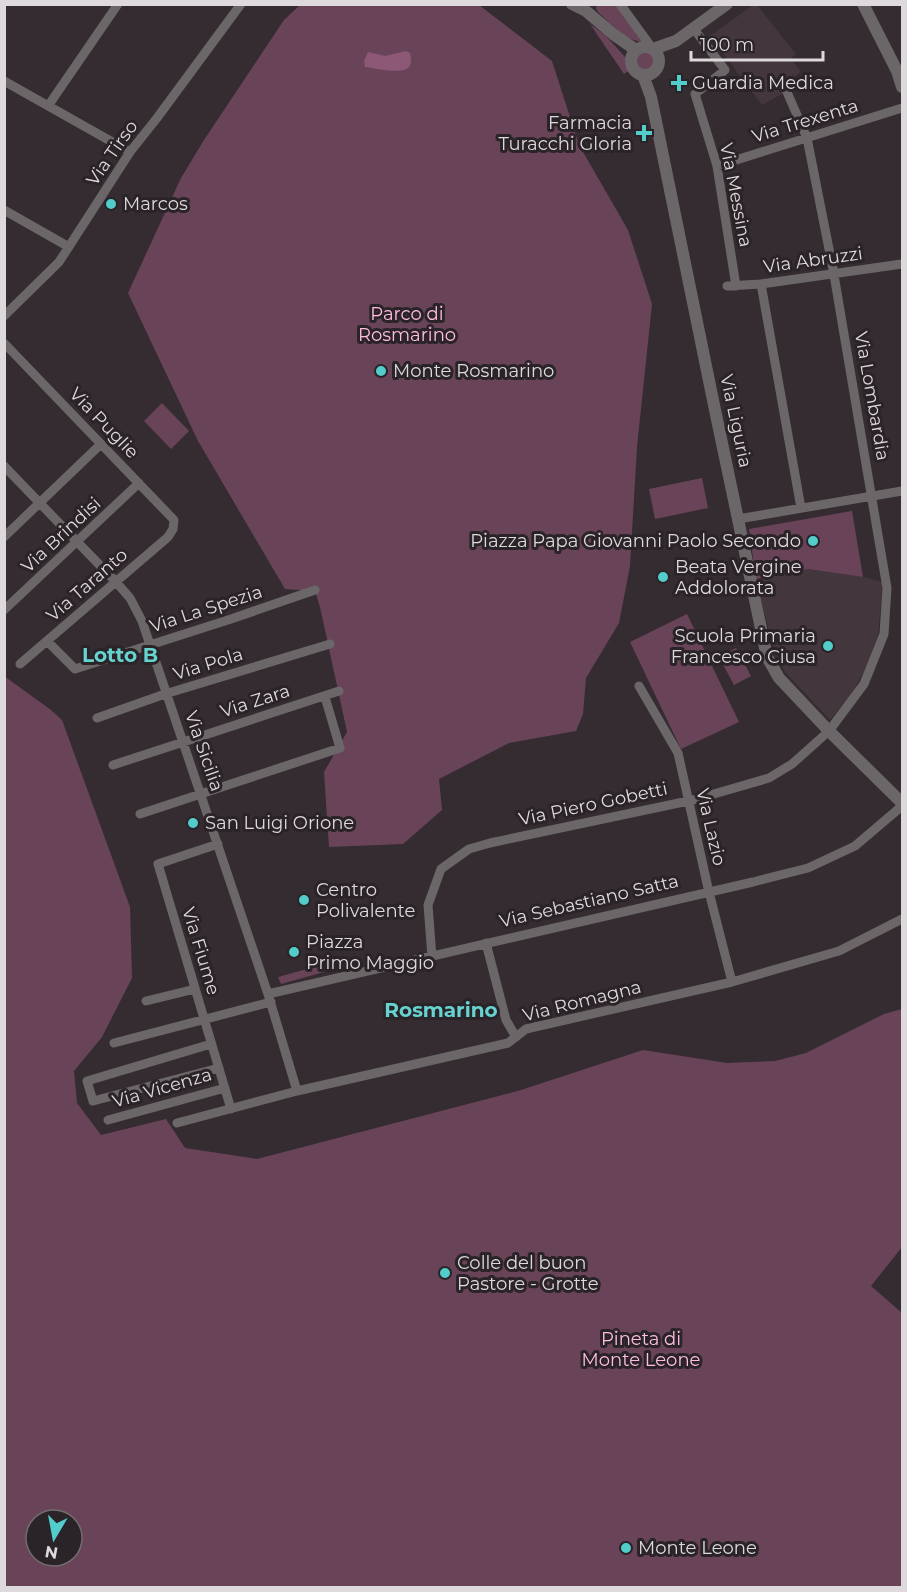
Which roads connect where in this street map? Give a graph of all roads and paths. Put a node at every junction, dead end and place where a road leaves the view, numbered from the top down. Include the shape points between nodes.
1 (118, 4) edge
2 (241, 4) edge
3 (572, 4) edge
4 (620, 4) edge
5 (727, 4) edge
6 (863, 4) edge
7 (587, 8) edge
8 (694, 29) junction
9 (676, 41) junction
10 (652, 48) junction
11 (633, 55) junction
12 (900, 70) edge
13 (652, 71) junction
14 (4, 81) edge
15 (903, 87) edge
16 (787, 92) dead end
17 (48, 106) junction
18 (903, 108) edge
19 (807, 138) junction
20 (130, 152) junction
21 (717, 165) junction
22 (4, 210) edge
23 (69, 247) junction
24 (903, 264) edge
25 (834, 274) junction
26 (761, 284) junction
27 (731, 286) joint
28 (4, 316) edge
29 (4, 343) edge
30 (101, 444) junction
31 (4, 466) edge
32 (139, 483) junction
33 (903, 491) edge
34 (872, 496) junction
35 (40, 502) junction
36 (801, 508) junction
37 (738, 519) junction
38 (173, 529) joint
39 (4, 537) edge
40 (77, 543) junction
41 (116, 582) junction
42 (315, 590) dead end
43 (4, 610) edge
44 (47, 641) junction
45 (151, 644) junction
46 (330, 644) dead end
47 (20, 664) dead end
48 (639, 686) dead end
49 (339, 691) dead end
50 (167, 693) junction
51 (325, 697) junction
52 (96, 718) dead end
53 (829, 731) junction
54 (183, 742) junction
55 (113, 765) dead end
56 (201, 793) junction
57 (688, 801) junction
58 (903, 805) edge
59 (140, 813) dead end
60 (218, 844) junction
61 (709, 892) junction
62 (903, 919) edge
63 (486, 943) junction
64 (432, 957) junction
65 (732, 982) junction
66 (195, 989) junction
67 (269, 998) junction
68 (146, 1002) dead end
69 (204, 1020) junction
70 (516, 1037) junction
71 (114, 1043) dead end
72 (212, 1044) junction
73 (219, 1068) junction
74 (225, 1088) junction
75 (297, 1091) junction
76 (231, 1109) junction
77 (108, 1120) dead end
78 (177, 1123) dead end

1 - 17 street
2 - 20 street, Via Tirso
3 - 7 street
4 - 10 street
5 - 8 street
6 - 12 street
7 - 11 street
8 - 9 street
8 - 21 street, Via Messina via 724,70 695,94
9 - 10 street
9 - 13 street
10 - 11 street via 645,46
10 - 13 street via 659,56
11 - 13 street via 634,70
12 - 15 street
13 - 37 street, Via Liguria via 651,97
14 - 17 street
16 - 19 street, Via Lombardia
17 - 20 street
18 - 19 street, Via Trexenta
19 - 21 street, Via Trexenta
19 - 25 street, Via Lombardia
20 - 23 street, Via Tirso
21 - 27 street, Via Messina
22 - 23 street
23 - 28 street, Via Tirso via 59,262
24 - 25 street, Via Abruzzi
25 - 26 street, Via Abruzzi
25 - 34 street, Via Lombardia
26 - 27 street, Via Abruzzi
26 - 36 street
29 - 30 street, Via Puglie
30 - 32 street, Via Puglie
30 - 35 street
31 - 35 street, Via Sicilia
32 - 38 street, Via Puglie via 174,520
32 - 40 street, Via Brindisi
33 - 34 street
34 - 36 street
34 - 53 street, Via Lombardia via 887,588 884,634 864,684
35 - 39 street
35 - 40 street, Via Sicilia
36 - 37 street
37 - 53 street, Via Liguria via 767,657 779,678
38 - 41 street, Via Taranto
40 - 41 street, Via Sicilia
40 - 43 street, Via Brindisi
41 - 44 street, Via Taranto
41 - 45 street, Via Sicilia via 130,598
42 - 45 street, Via La Spezia
44 - 45 street, Via La Spezia via 75,669
44 - 47 street, Via Taranto
45 - 50 street, Via Sicilia
46 - 50 street, Via Pola
48 - 57 street, Via Lazio via 678,753
49 - 51 street, Via Zara
50 - 52 street, Via Pola
50 - 54 street, Via Sicilia
51 - 54 street, Via Zara
51 - 56 street via 340,748
53 - 57 street, Via Piero Gobetti via 792,764 769,778
53 - 58 street, Via Liguria
54 - 55 street, Via Zara
54 - 56 street, Via Sicilia
56 - 59 street
56 - 60 street, Via Sicilia
57 - 61 street, Via Lazio
57 - 64 street, Via Piero Gobetti via 469,849 441,869 428,905
58 - 61 street, Via Sebastiano Satta via 855,846 808,868
60 - 66 street, Via Fiume via 158,864
60 - 67 street, Via Sicilia
61 - 63 street, Via Sebastiano Satta
61 - 65 street, Via Lazio
62 - 65 street, Via Romagna via 839,951
63 - 64 street, Via Sebastiano Satta
63 - 70 street via 506,1020
64 - 67 street, Via Sebastiano Satta
65 - 70 street, Via Romagna via 526,1029
66 - 68 street
66 - 69 street, Via Fiume
67 - 69 street, Via Sebastiano Satta
67 - 75 street, Via Sicilia
69 - 71 street, Via Sebastiano Satta
69 - 72 street, Via Fiume
70 - 75 street, Via Romagna via 508,1043
72 - 73 street, Via Fiume
72 - 73 street via 87,1081 93,1101
73 - 74 street, Via Fiume
74 - 76 street, Via Fiume
74 - 77 street, Via Vicenza
75 - 76 street, Via Romagna
76 - 78 street, Via Romagna

